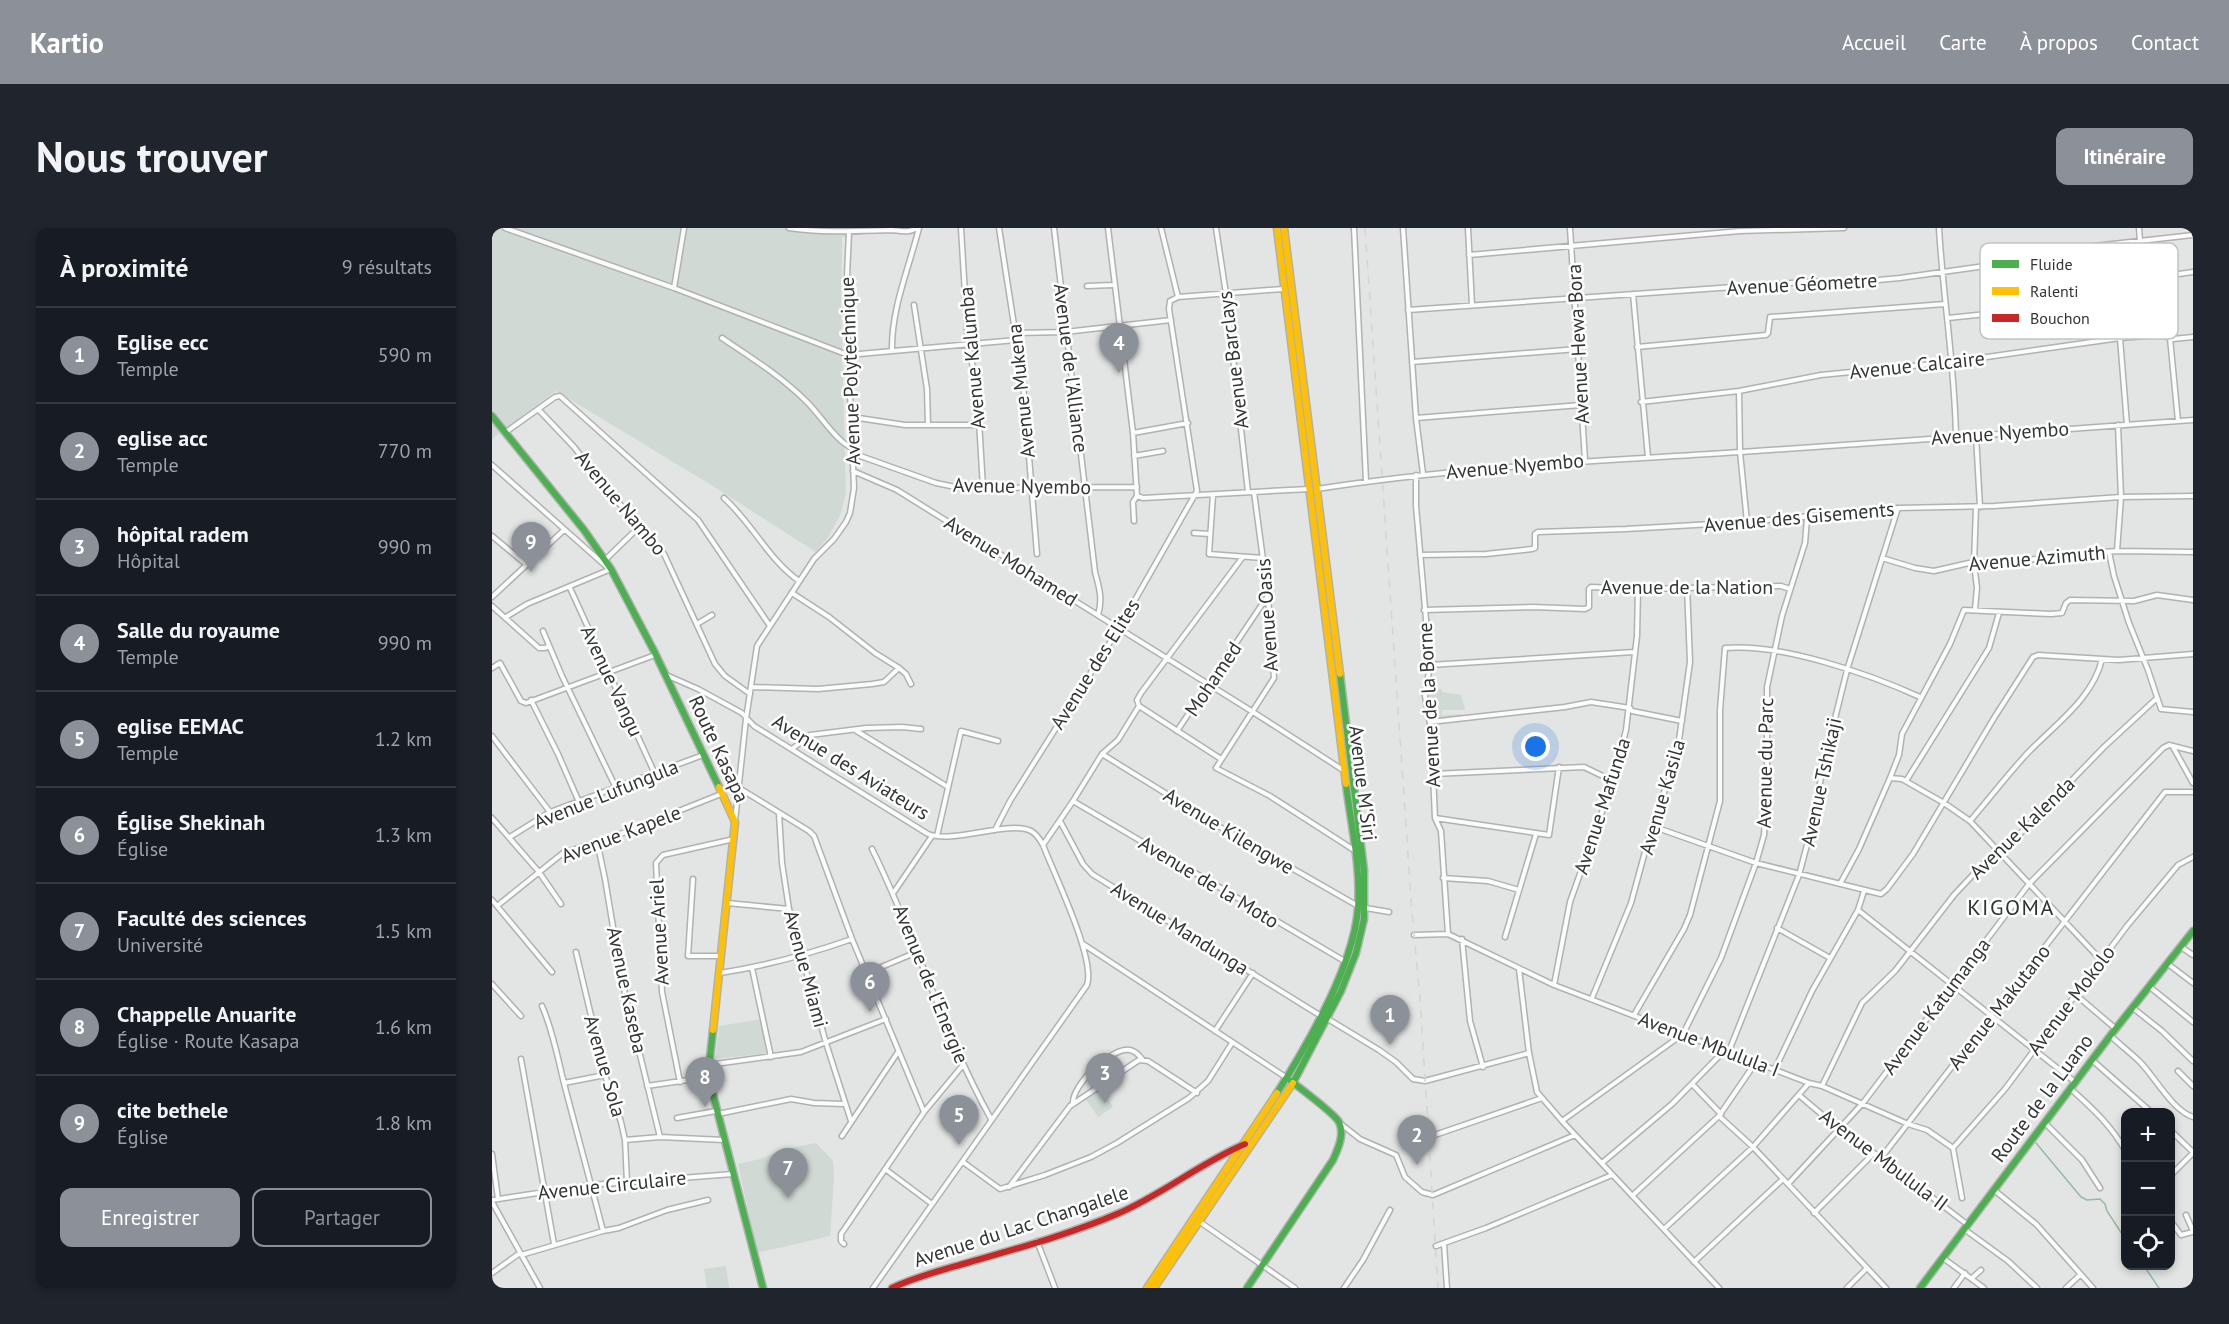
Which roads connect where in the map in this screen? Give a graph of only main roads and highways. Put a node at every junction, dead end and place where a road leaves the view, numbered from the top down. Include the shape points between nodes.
1 (1276, 228) edge
2 (1284, 228) edge
3 (492, 416) edge
4 (1314, 489) junction
5 (1360, 870) junction
6 (1362, 907) junction
7 (2193, 931) edge
8 (1324, 1017) junction
9 (1290, 1081) junction
10 (1254, 1142) junction
11 (1245, 1144) junction
12 (763, 1288) edge
13 (892, 1288) edge
14 (1147, 1288) edge
15 (1154, 1288) edge
16 (1247, 1288) edge
17 (1920, 1288) edge

1 - 4 main road, Avenue M'Siri
2 - 4 main road, Avenue M'Siri
3 - 12 main road, Route Kasapa via 611,569 735,822 708,1077
4 - 5 main road, Avenue M'Siri
4 - 5 main road, Avenue M'Siri via 1344,771
5 - 6 main road, Avenue M'Siri
6 - 8 main road, Avenue M'Siri
6 - 8 main road, Avenue M'Siri via 1357,948
7 - 17 main road, Route de la Luano
8 - 9 main road, Avenue M'Siri
9 - 10 main road, Avenue M'Siri
9 - 11 main road, Avenue M'Siri
9 - 16 main road via 1333,1114 1341,1124 1341,1138 1333,1160
10 - 11 main road, Avenue du Lac Changalele
10 - 15 main road, Avenue M'Siri
11 - 13 main road, Avenue du Lac Changalele via 1134,1207 1084,1227
11 - 14 main road, Avenue M'Siri

